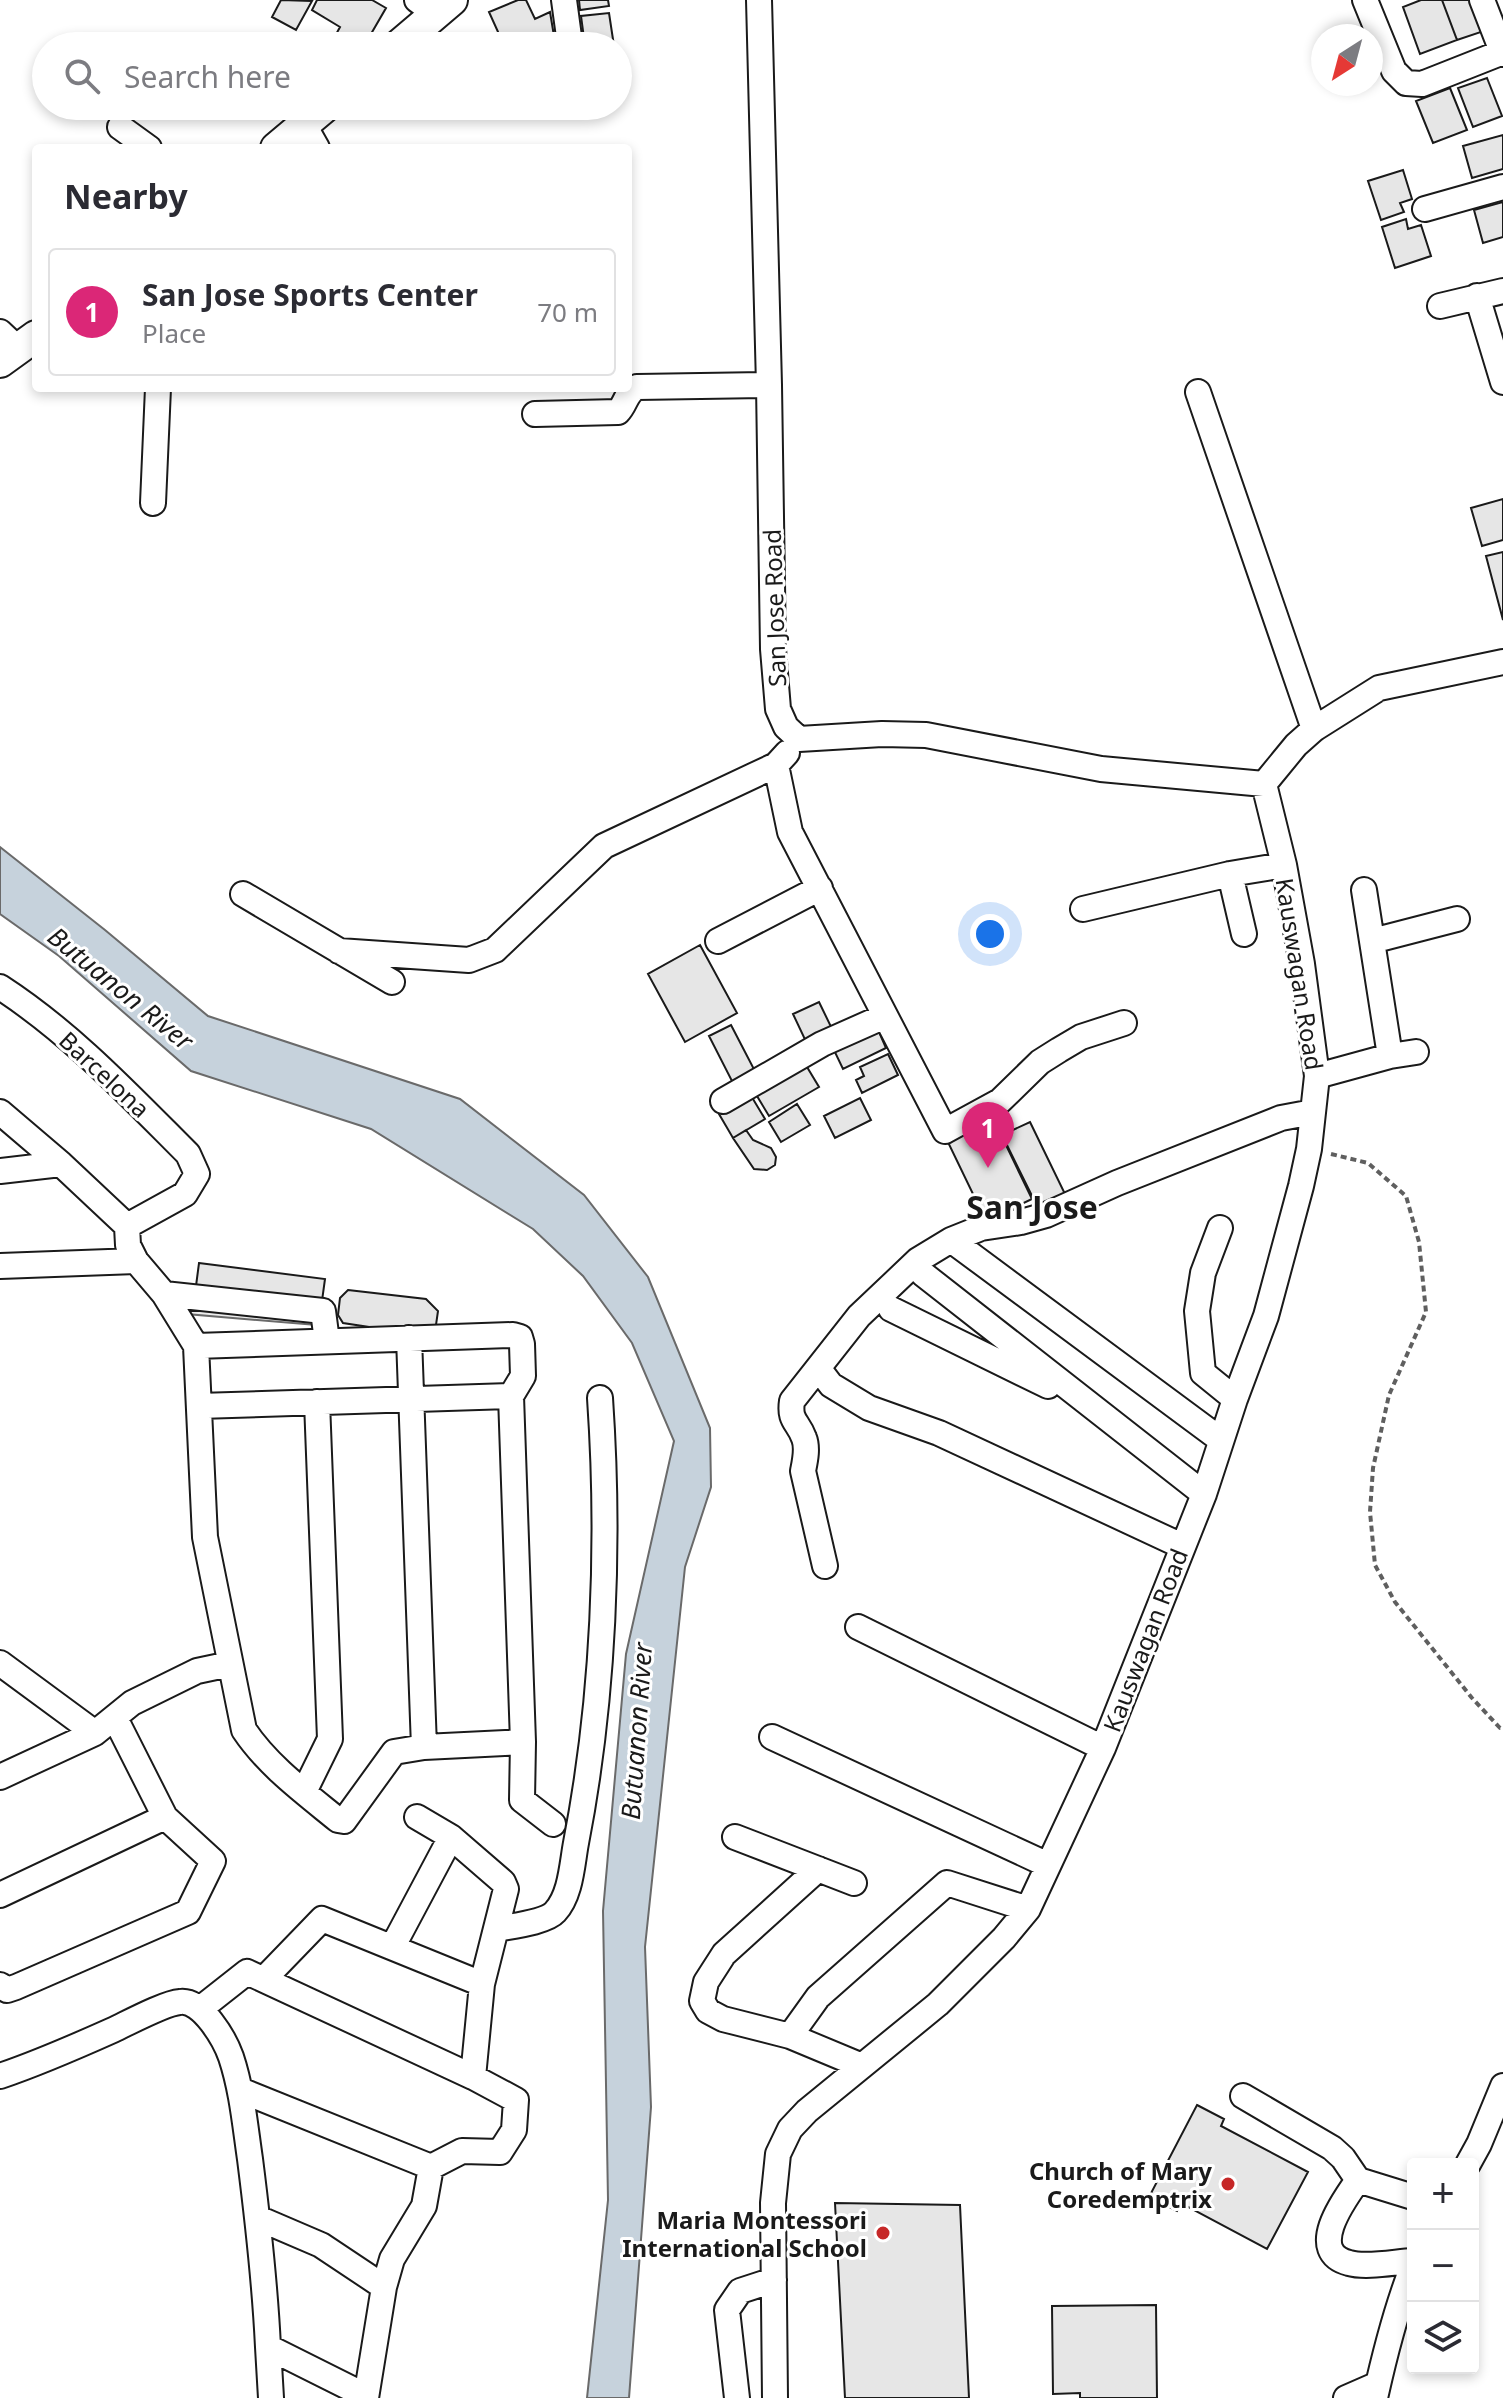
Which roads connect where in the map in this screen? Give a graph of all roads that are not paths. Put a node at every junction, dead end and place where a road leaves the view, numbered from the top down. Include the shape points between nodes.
1 (564, 0) edge
2 (759, 0) edge
3 (1365, 0) edge
4 (1482, 0) edge
5 (435, 5) edge
6 (411, 32) edge
7 (568, 32) edge
8 (1503, 53) edge
9 (316, 126) edge
10 (120, 127) dead end
11 (143, 144) edge
12 (283, 144) edge
13 (1503, 187) edge
14 (1425, 209) dead end
15 (1503, 291) edge
16 (1477, 296) junction
17 (1440, 306) dead end
18 (1503, 382) edge
19 (769, 385) junction
20 (632, 391) edge
21 (158, 392) edge
22 (630, 392) edge
23 (1198, 392) dead end
24 (535, 414) dead end
25 (153, 503) dead end
26 (1503, 662) edge
27 (1314, 729) junction
28 (799, 739) junction
29 (776, 765) junction
30 (1264, 784) junction
31 (1284, 865) junction
32 (1230, 874) junction
33 (820, 888) junction
34 (1364, 890) dead end
35 (243, 894) dead end
36 (1083, 909) dead end
37 (1457, 919) dead end
38 (1244, 934) dead end
39 (718, 941) dead end
40 (1372, 941) junction
41 (339, 951) junction
42 (392, 982) dead end
43 (0, 987) edge
44 (885, 1016) junction
45 (1124, 1023) dead end
46 (1416, 1052) dead end
47 (1390, 1056) junction
48 (1317, 1076) junction
49 (723, 1101) dead end
50 (0, 1112) edge
51 (1313, 1112) junction
52 (61, 1164) junction
53 (0, 1171) edge
54 (127, 1226) junction
55 (1220, 1228) dead end
56 (951, 1240) junction
57 (136, 1261) junction
58 (0, 1266) edge
59 (923, 1274) dead end
60 (164, 1294) junction
61 (956, 1301) junction
62 (891, 1309) dead end
63 (933, 1329) junction
64 (409, 1338) junction
65 (327, 1341) junction
66 (196, 1346) junction
67 (818, 1368) junction
68 (511, 1396) junction
69 (600, 1398) dead end
70 (410, 1399) junction
71 (1235, 1399) junction
72 (317, 1402) junction
73 (199, 1406) junction
74 (1090, 1406) junction
75 (1221, 1440) junction
76 (1204, 1494) junction
77 (1182, 1546) junction
78 (825, 1566) dead end
79 (858, 1627) dead end
80 (230, 1664) junction
81 (2, 1667) edge
82 (115, 1718) junction
83 (95, 1733) junction
84 (772, 1737) dead end
85 (523, 1742) junction
86 (424, 1747) junction
87 (1103, 1748) junction
88 (0, 1777) edge
89 (304, 1792) junction
90 (165, 1817) junction
91 (417, 1817) dead end
92 (553, 1824) dead end
93 (451, 1837) junction
94 (735, 1837) dead end
95 (1048, 1865) junction
96 (818, 1869) junction
97 (854, 1883) dead end
98 (0, 1895) edge
99 (1028, 1909) junction
100 (497, 1929) junction
101 (393, 1946) junction
102 (264, 1979) junction
103 (482, 1984) junction
104 (0, 1985) edge
105 (200, 2009) junction
106 (790, 2036) junction
107 (862, 2066) junction
108 (0, 2076) edge
109 (473, 2077) junction
110 (1503, 2086) edge
111 (240, 2090) junction
112 (1243, 2096) dead end
113 (1471, 2158) edge
114 (431, 2167) junction
115 (1358, 2180) junction
116 (1407, 2195) edge
117 (258, 2218) junction
118 (1407, 2263) edge
119 (774, 2280) junction
120 (1407, 2281) edge
121 (384, 2287) junction
122 (268, 2347) junction
123 (1377, 2391) edge
124 (366, 2397) edge
125 (271, 2398) edge
126 (737, 2398) edge
127 (775, 2398) edge
128 (1346, 2398) edge

1 - 7 street
2 - 19 street, San Jose Road
3 - 8 street via 1394,71 1406,83 1422,84
4 - 8 street
5 - 6 main road
9 - 12 main road
10 - 11 street
13 - 14 street
15 - 16 street
16 - 17 street
16 - 18 street
19 - 20 street
19 - 28 street, San Jose Road via 778,709
21 - 25 street
22 - 24 street via 618,412
23 - 27 street
26 - 27 street via 1379,688
27 - 30 street
28 - 29 street
28 - 30 street via 926,735 1101,769
29 - 33 street via 790,832
29 - 41 street via 604,846 495,950 469,960
30 - 31 street, Kauswagan Road
31 - 32 street
31 - 48 street, Kauswagan Road
32 - 36 street
32 - 38 street
33 - 39 street
33 - 44 street
34 - 40 street
35 - 41 street
37 - 40 street
40 - 47 street
41 - 42 street
43 - 54 street, Barcelona via 89,1055 188,1154 197,1174 185,1194
44 - 45 street via 945,1131 1000,1101 1059,1050
44 - 49 street via 822,1044
46 - 47 street
47 - 48 street
48 - 51 street, Kauswagan Road
50 - 52 street
51 - 56 street via 1281,1118 1046,1215
51 - 71 street, Kauswagan Road via 1301,1186 1266,1316
52 - 53 street
52 - 54 street
54 - 57 street
55 - 71 street via 1203,1273 1197,1311 1203,1373
56 - 67 street via 918,1260 888,1288
56 - 75 street
57 - 58 street
57 - 60 street
59 - 61 street
60 - 65 street via 323,1311
60 - 66 street
61 - 63 street
61 - 74 street
62 - 63 street
63 - 74 street
64 - 65 street
64 - 68 street via 520,1337 523,1376
64 - 70 street
65 - 66 street
66 - 73 street
67 - 77 street via 831,1385 869,1408 939,1433
67 - 78 street via 792,1401 791,1418 805,1440 803,1471
68 - 70 street
68 - 85 street
69 - 100 street via 606,1478 601,1637 569,1883 549,1917
70 - 72 street
70 - 86 street
71 - 75 street, Kauswagan Road
72 - 73 street
72 - 89 street via 330,1739
73 - 80 street via 205,1537
74 - 76 street
75 - 76 street, Kauswagan Road
76 - 77 street, Kauswagan Road
77 - 87 street, Kauswagan Road
79 - 87 street
80 - 82 street via 197,1671 132,1703
80 - 89 street via 244,1730 257,1750
81 - 83 street
82 - 83 street
82 - 90 street
83 - 88 street
84 - 95 street
85 - 86 street
85 - 92 street via 522,1800
86 - 89 street via 392,1754 344,1821
87 - 95 street, Kauswagan Road
90 - 98 street
90 - 104 street via 213,1861 188,1912 16,1987 7,1990
91 - 93 street
93 - 100 street via 503,1882
93 - 101 street
94 - 96 street
95 - 99 street, Kauswagan Road
96 - 97 street
96 - 106 street via 724,1954 706,1982 702,2001 723,2019
99 - 106 street via 947,1883 818,1997
99 - 107 street, Kauswagan Road via 959,1984
100 - 103 street
101 - 102 street via 322,1919
101 - 103 street
102 - 105 street via 247,1972
102 - 109 street
103 - 109 street
105 - 108 street via 181,2001
105 - 111 street via 230,2054
106 - 107 street
107 - 119 street, Kauswagan Road via 807,2111 790,2129 778,2154
109 - 114 street via 516,2100 514,2130 500,2152 462,2151
110 - 113 street
111 - 114 street
111 - 117 street
112 - 115 street via 1332,2148
114 - 121 street via 424,2206 392,2259
115 - 116 street
115 - 118 street via 1328,2234 1333,2254 1350,2264
117 - 121 street via 321,2245
117 - 122 street
119 - 126 street via 740,2291 727,2310
119 - 127 street, Kauswagan Road
120 - 123 street
121 - 124 street
122 - 124 street
122 - 125 street
123 - 128 street

